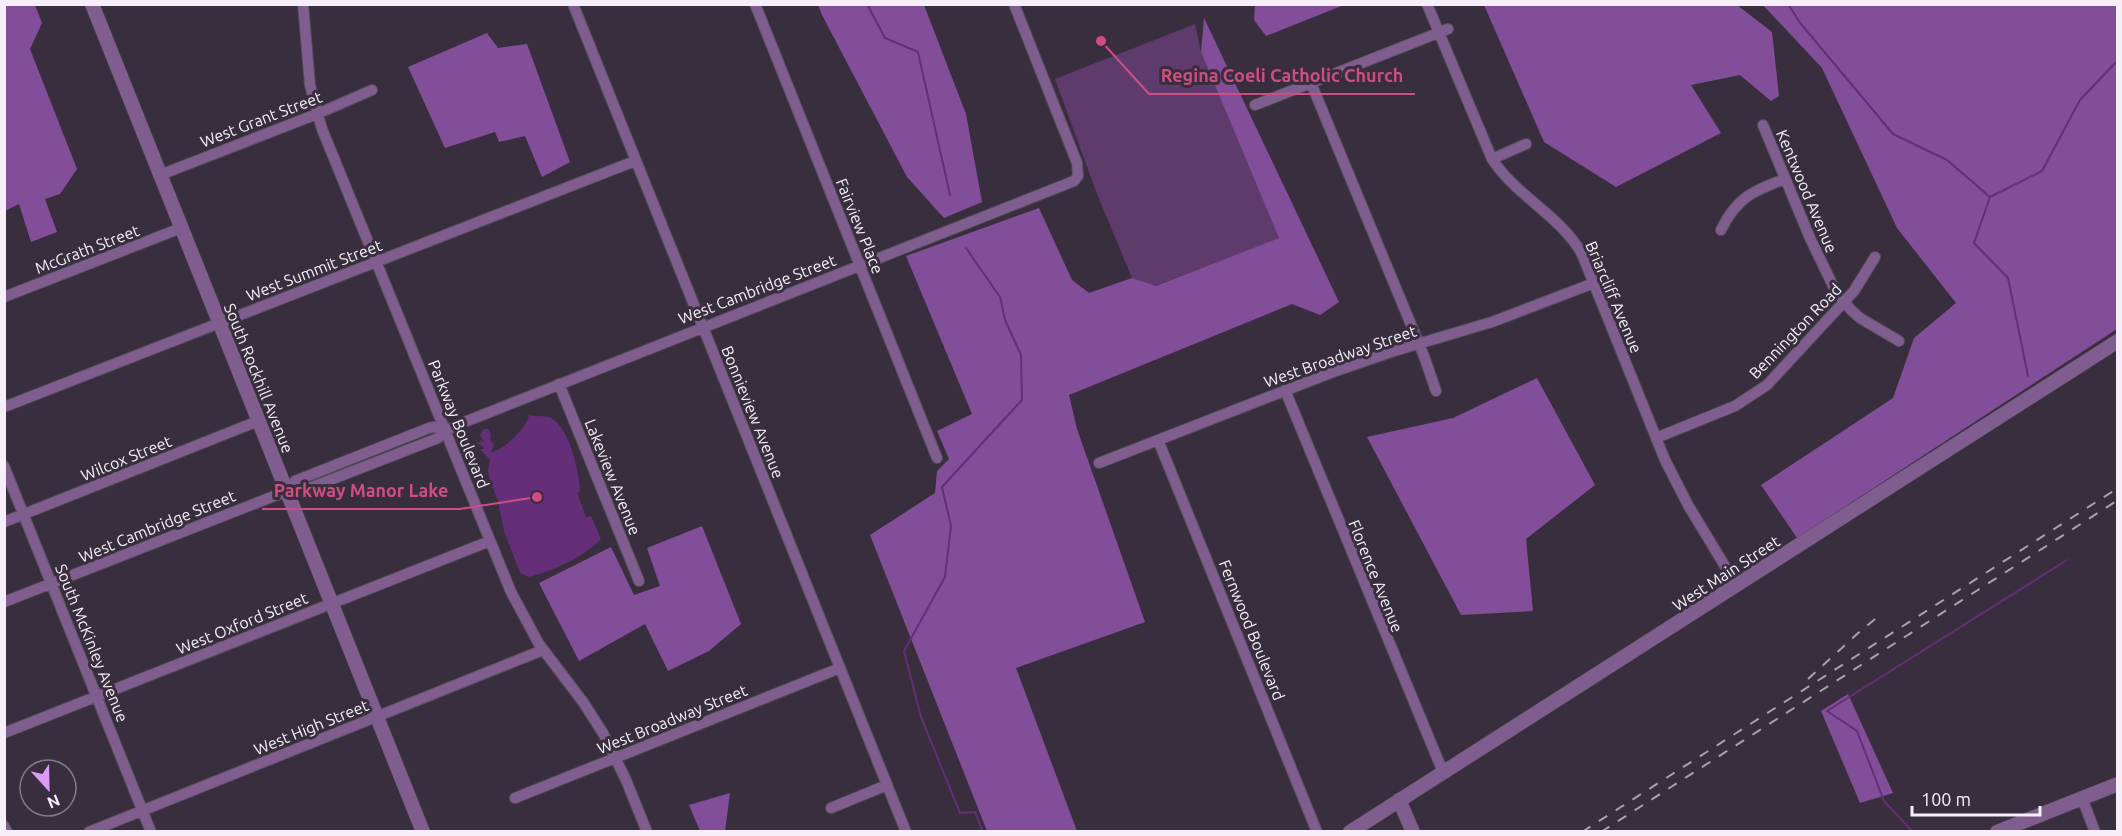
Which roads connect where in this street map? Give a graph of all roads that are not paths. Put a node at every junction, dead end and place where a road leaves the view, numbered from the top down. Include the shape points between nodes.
1 (92, 4) edge
2 (303, 4) edge
3 (573, 4) edge
4 (755, 4) edge
5 (1014, 4) edge
6 (1427, 4) edge
7 (1444, 31) junction
8 (1311, 83) junction
9 (372, 90) dead end
10 (1255, 105) dead end
11 (317, 114) junction
12 (1763, 125) dead end
13 (1526, 144) dead end
14 (1492, 159) junction
15 (635, 161) junction
16 (160, 175) junction
17 (1785, 179) junction
18 (181, 228) junction
19 (1721, 230) dead end
20 (1875, 257) dead end
21 (375, 262) junction
22 (860, 265) junction
23 (1594, 283) junction
24 (4, 297) edge
25 (1844, 303) junction
26 (219, 323) junction
27 (702, 327) junction
28 (1899, 341) dead end
29 (2118, 341) edge
30 (1417, 344) junction
31 (559, 384) junction
32 (1285, 390) junction
33 (1436, 391) dead end
34 (4, 406) edge
35 (258, 421) junction
36 (446, 430) junction
37 (1656, 438) junction
38 (1158, 440) junction
39 (937, 458) dead end
40 (1099, 463) dead end
41 (4, 466) edge
42 (287, 491) junction
43 (24, 514) junction
44 (4, 522) edge
45 (490, 541) junction
46 (639, 581) dead end
47 (52, 584) junction
48 (1737, 586) junction
49 (4, 602) edge
50 (332, 604) junction
51 (543, 650) junction
52 (840, 668) junction
53 (98, 696) junction
54 (378, 716) junction
55 (4, 734) edge
56 (616, 758) junction
57 (1443, 772) junction
58 (2118, 784) edge
59 (887, 785) junction
60 (515, 798) dead end
61 (2082, 798) junction
62 (1399, 800) junction
63 (831, 808) dead end
64 (143, 810) junction
65 (4, 826) edge
66 (7, 831) edge
67 (89, 831) edge
68 (152, 831) edge
69 (423, 831) edge
70 (647, 831) edge
71 (906, 831) edge
72 (1317, 831) edge
73 (1350, 831) edge
74 (1413, 831) edge
75 (1997, 831) edge
76 (2095, 831) edge

1 - 16 street, South Rockhill Avenue
2 - 11 street, Parkway Boulevard via 307,60
3 - 15 street, Bonnieview Avenue
4 - 22 street, Fairview Place
5 - 22 street, West Cambridge Street via 1077,162 1078,176 1074,181
6 - 7 street, Briarcliff Avenue
7 - 8 street
7 - 14 street, Briarcliff Avenue
8 - 10 street
8 - 30 street
9 - 11 street, West Grant Street
11 - 16 street, West Grant Street
11 - 21 street, Parkway Boulevard
12 - 17 street, Kentwood Avenue
13 - 14 street
14 - 23 street, Briarcliff Avenue via 1515,188 1568,233
15 - 21 street, West Summit Street
15 - 27 street, Bonnieview Avenue
16 - 18 street, South Rockhill Avenue
17 - 19 street via 1743,198
17 - 25 street, Kentwood Avenue via 1827,279
18 - 24 street, McGrath Street
18 - 26 street, South Rockhill Avenue
20 - 25 street, Bennington Road
21 - 26 street, West Summit Street
21 - 36 street, Parkway Boulevard
22 - 27 street, West Cambridge Street
22 - 39 street, Fairview Place
23 - 30 street, West Broadway Street via 1492,322
23 - 37 street, Briarcliff Avenue
25 - 28 street, Kentwood Avenue via 1860,318
25 - 37 street, Bennington Road via 1759,391 1726,410
26 - 34 street, West Summit Street
26 - 35 street, South Rockhill Avenue
27 - 31 street, West Cambridge Street
27 - 52 street, Bonnieview Avenue
29 - 48 street, West Main Street
30 - 32 street, West Broadway Street
30 - 33 street
31 - 36 street, West Cambridge Street
31 - 46 street, Lakeview Avenue
32 - 38 street, West Broadway Street
32 - 57 street, Florence Avenue
35 - 42 street, South Rockhill Avenue
35 - 43 street, Wilcox Street
36 - 42 street, West Cambridge Street via 438,438 302,491
36 - 45 street, Parkway Boulevard
37 - 48 street, Briarcliff Avenue via 1688,505
38 - 40 street, West Broadway Street
38 - 72 street, Fernwood Boulevard
41 - 43 street, South McKinley Avenue
42 - 47 street, West Cambridge Street
42 - 50 street, South Rockhill Avenue
43 - 44 street, Wilcox Street
43 - 47 street, South McKinley Avenue
45 - 50 street, West Oxford Street
45 - 51 street, Parkway Boulevard via 522,615
47 - 49 street, West Cambridge Street
47 - 53 street, South McKinley Avenue
48 - 57 street, West Main Street
50 - 53 street, West Oxford Street
50 - 54 street, South Rockhill Avenue
51 - 54 street, West High Street
51 - 56 street, Parkway Boulevard via 593,717
52 - 56 street, West Broadway Street
52 - 59 street, Bonnieview Avenue
53 - 55 street, West Oxford Street
53 - 64 street, South McKinley Avenue
54 - 64 street, West High Street
54 - 69 street, South Rockhill Avenue
56 - 60 street, West Broadway Street
56 - 70 street, Parkway Boulevard
57 - 62 street, West Main Street
58 - 61 street
59 - 63 street
59 - 71 street, Bonnieview Avenue
61 - 75 street
61 - 76 street
62 - 73 street, West Main Street
62 - 74 street
64 - 67 street, West High Street
64 - 68 street, South McKinley Avenue
65 - 66 street

